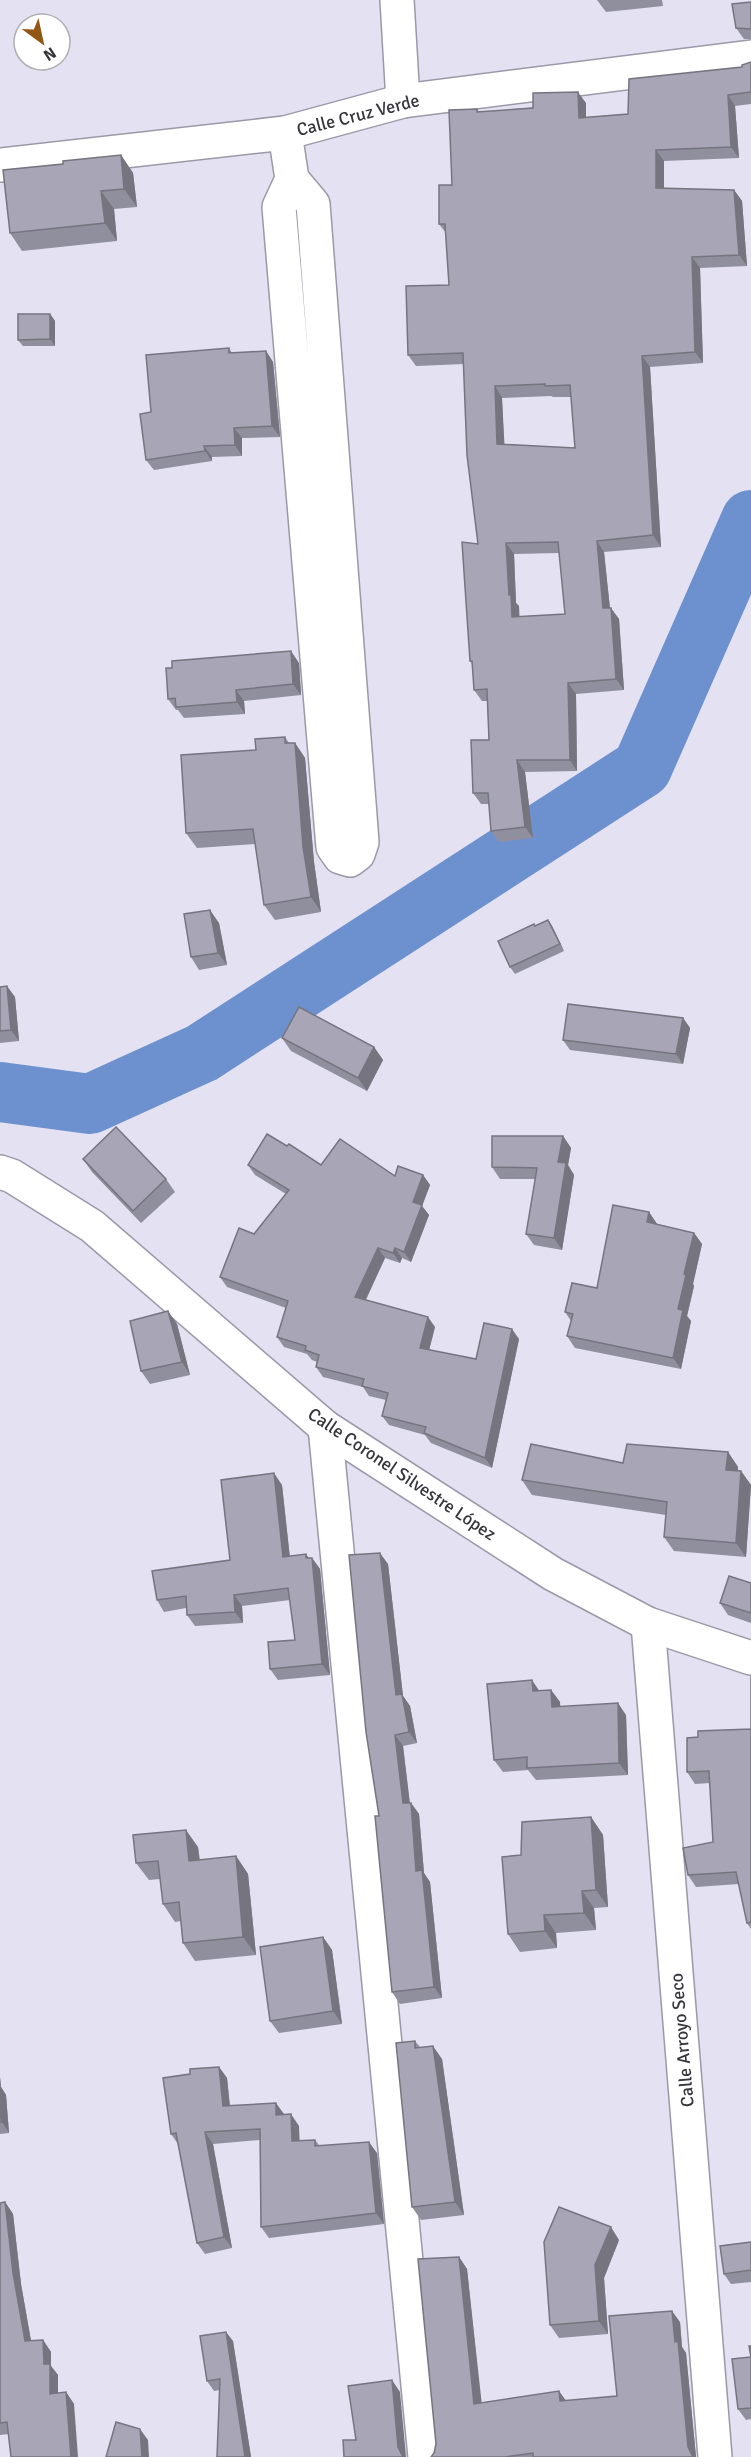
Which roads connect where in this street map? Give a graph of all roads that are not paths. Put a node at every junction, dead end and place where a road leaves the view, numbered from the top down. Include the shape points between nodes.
1 (397, 0) edge
2 (751, 57) edge
3 (403, 101) junction
4 (285, 133) junction
5 (0, 165) edge
6 (292, 179) junction
7 (0, 1172) edge
8 (325, 1427) junction
9 (648, 1624) junction
10 (751, 1658) edge
11 (425, 2457) edge
12 (715, 2457) edge

1 - 3 street
2 - 3 street, Calle Cruz Verde
3 - 4 street, Calle Cruz Verde
4 - 5 street, Calle Cruz Verde
4 - 6 street
6 - 6 street via 279,207 333,847 340,857 350,860 358,854 362,842 313,204
7 - 8 street, Calle Coronel Silvestre López via 92,1226
8 - 9 street, Calle Coronel Silvestre López via 553,1574
8 - 11 street
9 - 10 street, Calle Coronel Silvestre López
9 - 12 street, Calle Arroyo Seco

